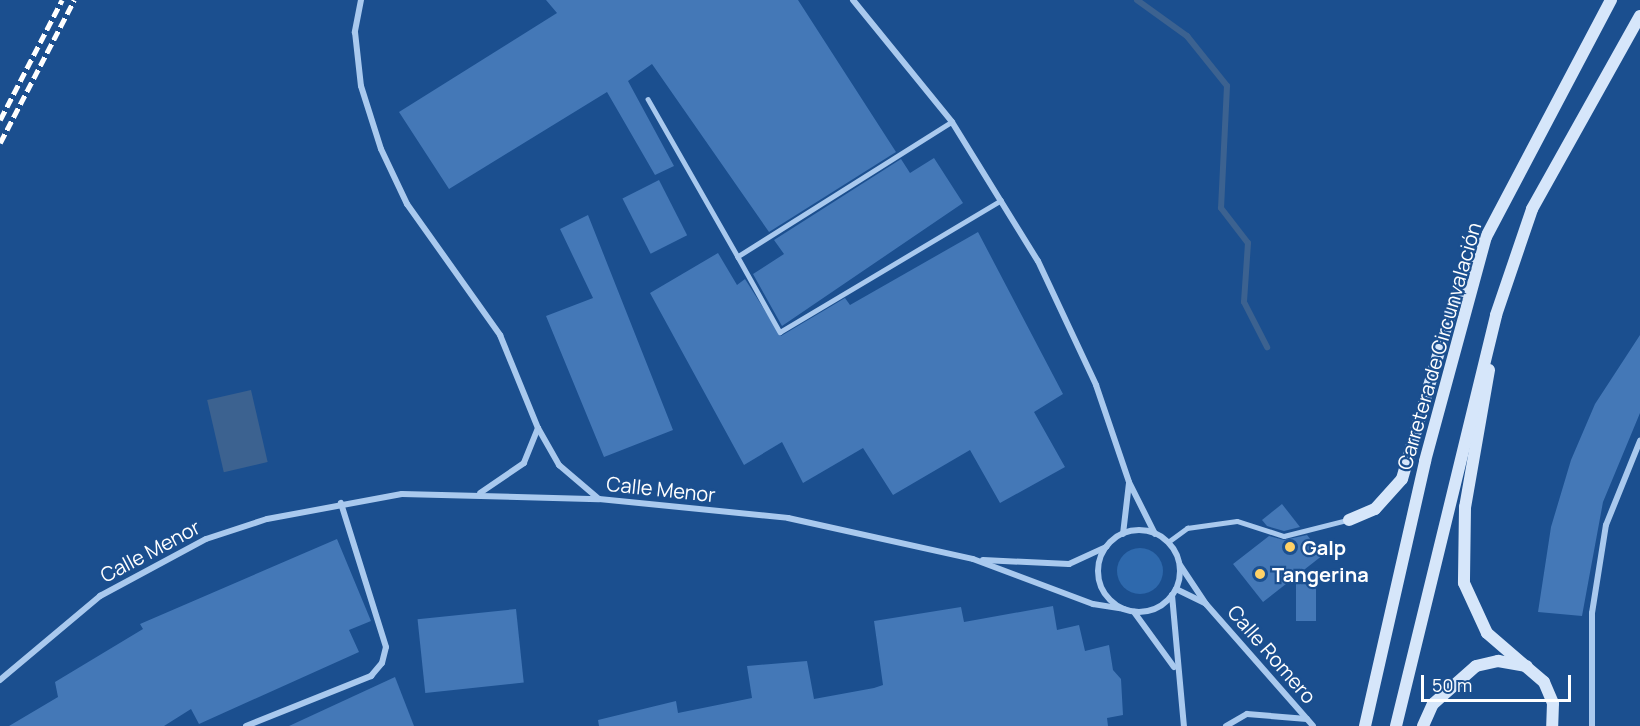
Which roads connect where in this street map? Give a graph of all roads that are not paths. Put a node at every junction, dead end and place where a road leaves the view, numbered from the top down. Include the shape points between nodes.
1 (361, 0) edge
2 (853, 0) edge
3 (1611, 0) edge
4 (1640, 16) edge
5 (648, 99) dead end
6 (952, 122) junction
7 (1001, 200) junction
8 (1486, 237) junction
9 (738, 257) junction
10 (1496, 315) junction
11 (538, 428) junction
12 (1640, 441) edge
13 (1130, 482) junction
14 (478, 494) junction
15 (600, 499) junction
16 (341, 503) junction
17 (1349, 520) joint
18 (1123, 534) junction
19 (1155, 534) junction
20 (1168, 542) junction
21 (1106, 548) junction
22 (973, 559) junction
23 (1180, 564) junction
24 (1174, 592) junction
25 (1206, 604) junction
26 (1124, 609) junction
27 (1134, 612) junction
28 (1528, 666) junction
29 (1175, 668) junction
30 (0, 680) edge
31 (1307, 719) junction
32 (1183, 725) edge
33 (246, 726) edge
34 (1226, 726) edge
35 (1313, 726) edge
36 (1365, 726) edge
37 (1396, 726) edge
38 (1423, 726) edge
39 (1552, 726) edge
40 (1592, 726) edge

1 - 11 street via 355,32 361,86 381,149 407,204 500,335
2 - 6 street
3 - 8 main road, Carretera de Circunvalación
4 - 10 main road via 1532,209
5 - 9 lane
6 - 7 street
6 - 9 lane
7 - 9 lane via 780,332
7 - 13 street via 1038,261 1096,385
8 - 17 main road via 1451,310 1402,478 1375,509
8 - 36 main road, Carretera de Circunvalación via 1425,461
10 - 28 main road via 1461,553 1471,607 1487,633
10 - 37 main road
11 - 14 street via 524,463
11 - 15 street via 559,465
12 - 40 street via 1606,525 1592,613
13 - 18 street
13 - 19 street
14 - 15 street, Calle Menor
14 - 16 street, Calle Menor via 402,494
15 - 22 street, Calle Menor via 788,518
16 - 30 street, Calle Menor via 206,539 151,565 55,629
16 - 33 street via 386,647 382,663 371,676
17 - 20 lane via 1284,536 1237,521 1187,528
18 - 19 street
18 - 21 street
19 - 20 street
20 - 23 street
21 - 22 street, Calle Menor via 1069,564
21 - 26 street via 1100,583
22 - 26 street, Calle Menor via 1093,604
23 - 24 street
23 - 25 street, Calle Romero
24 - 25 street, Calle Romero
24 - 27 street via 1156,609
24 - 29 street
25 - 31 street, Calle Romero
26 - 27 street
27 - 29 street
28 - 38 main road via 1498,661 1476,666 1446,689
28 - 39 main road via 1553,703
29 - 32 street
31 - 34 street via 1247,714
31 - 35 street, Calle Romero

